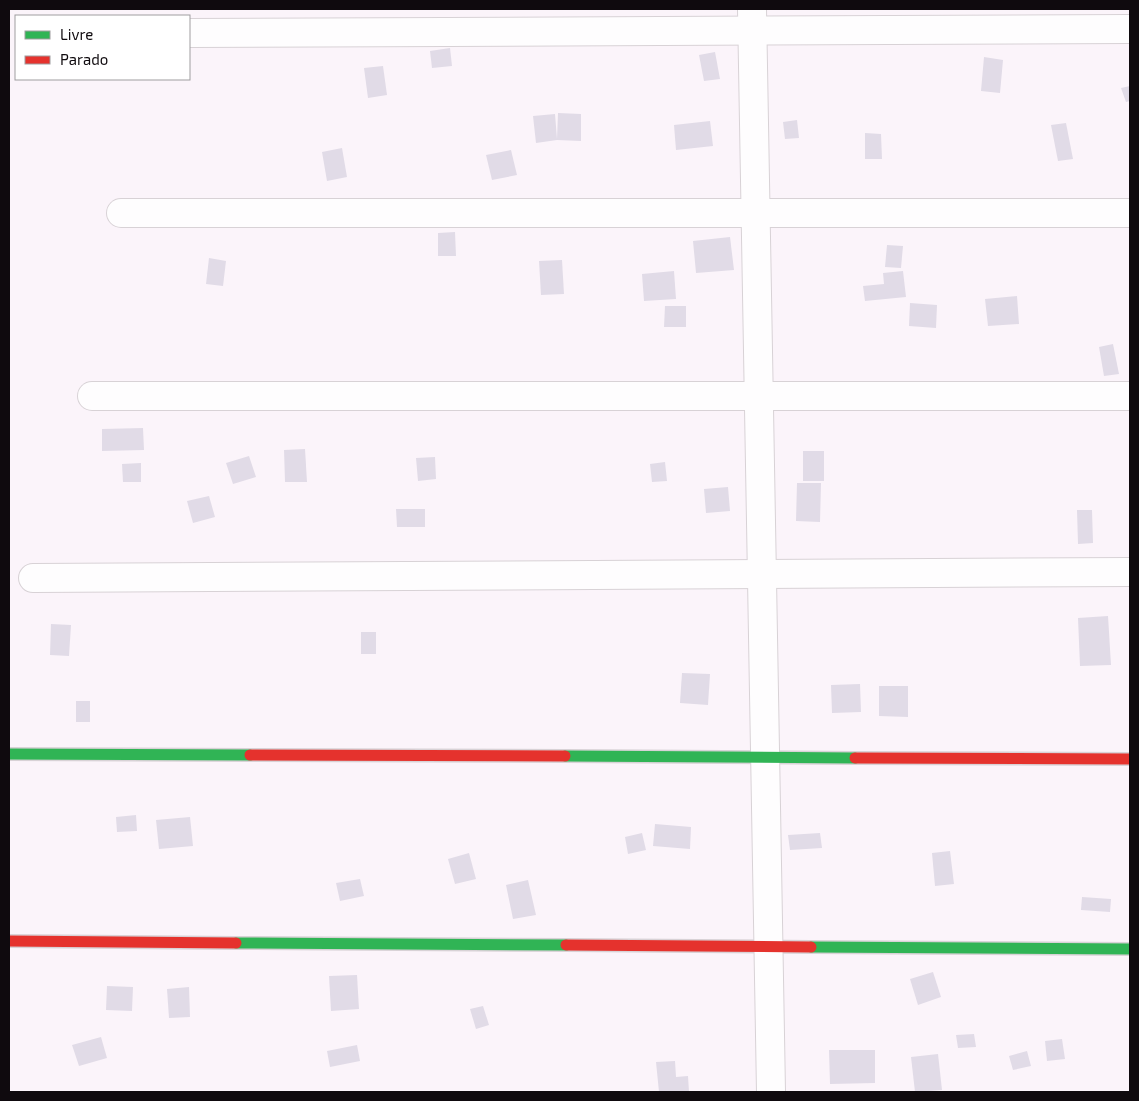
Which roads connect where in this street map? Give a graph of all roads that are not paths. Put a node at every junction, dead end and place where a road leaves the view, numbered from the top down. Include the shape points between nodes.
1 (752, 20) edge
2 (1130, 29) edge
3 (190, 33) edge
4 (121, 213) dead end
5 (755, 213) junction
6 (1130, 213) edge
7 (92, 396) dead end
8 (759, 396) junction
9 (1130, 396) edge
10 (1130, 572) edge
11 (762, 574) junction
12 (33, 578) dead end
13 (9, 754) edge
14 (765, 757) junction
15 (1130, 759) edge
16 (9, 941) edge
17 (769, 946) junction
18 (1130, 949) edge
19 (771, 1092) edge

1 - 2 street
1 - 3 street
1 - 5 street
4 - 5 street
5 - 6 street
5 - 8 street
7 - 8 street
8 - 9 street
8 - 11 street
10 - 11 street
11 - 12 street
11 - 14 street
13 - 14 street
14 - 15 street
14 - 17 street
16 - 17 street
17 - 18 street
17 - 19 street

